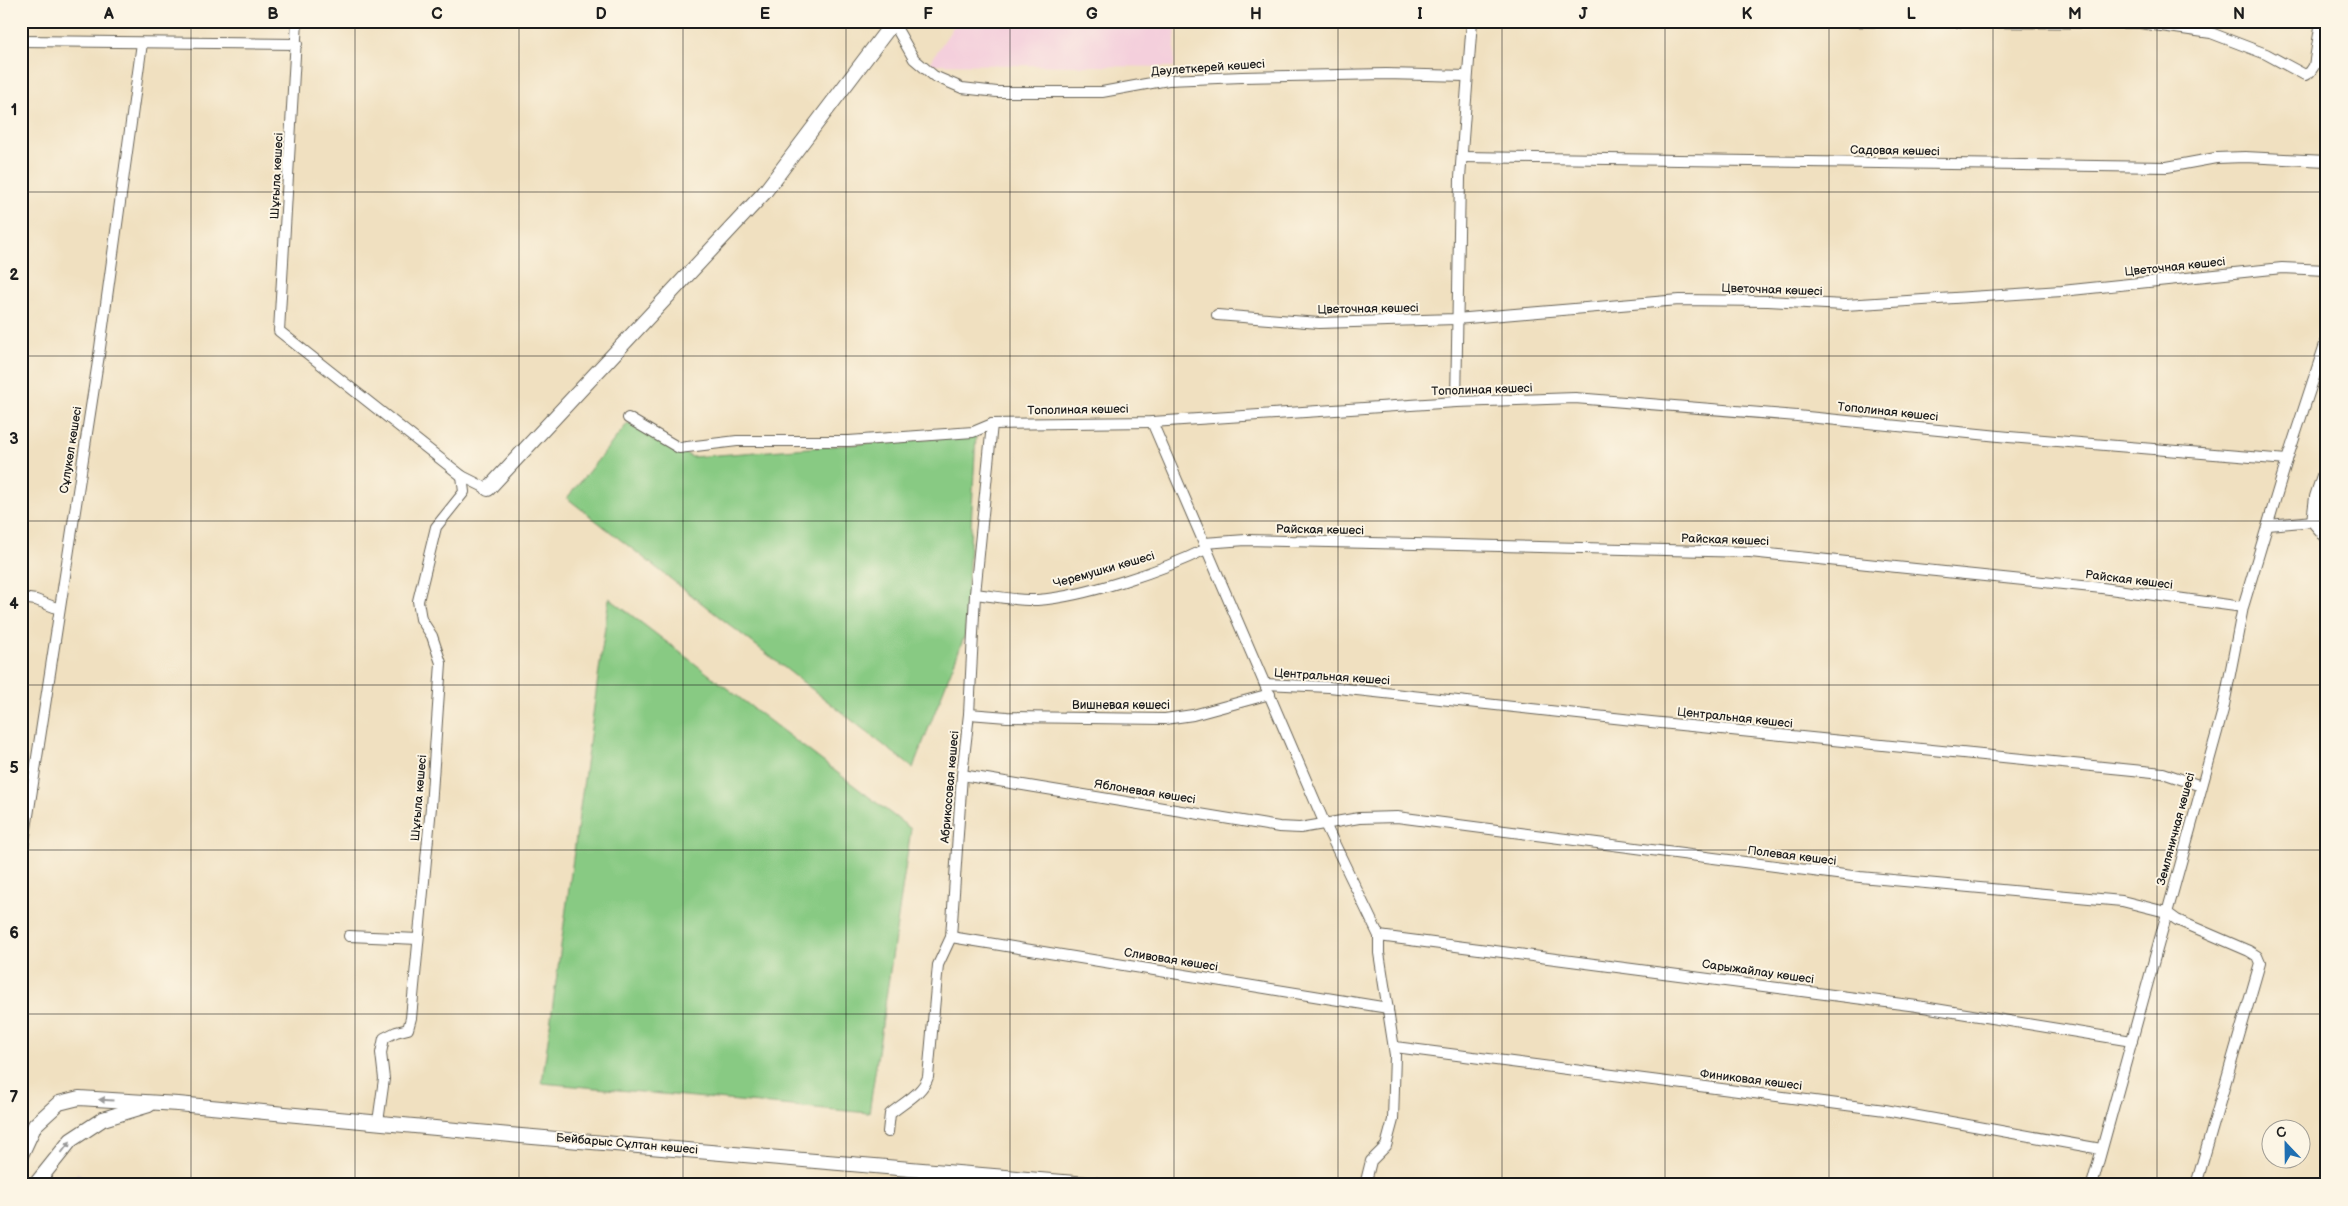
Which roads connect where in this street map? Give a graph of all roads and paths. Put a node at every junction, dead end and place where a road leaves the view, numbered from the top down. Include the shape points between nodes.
1 (297, 21) edge
2 (1472, 21) edge
3 (1805, 21) edge
4 (2321, 21) edge
5 (893, 22) edge
6 (21, 40) edge
7 (142, 43) junction
8 (297, 44) junction
9 (1466, 76) junction
10 (1462, 157) junction
11 (2327, 161) edge
12 (2327, 270) edge
13 (1217, 315) dead end
14 (1456, 319) junction
15 (2327, 338) edge
16 (1456, 402) junction
17 (628, 418) dead end
18 (1152, 422) junction
19 (992, 424) junction
20 (2287, 460) junction
21 (2327, 467) edge
22 (462, 476) junction
23 (488, 489) joint
24 (2314, 521) junction
25 (2268, 525) junction
26 (2327, 536) edge
27 (1205, 546) junction
28 (975, 594) junction
29 (21, 598) edge
30 (2243, 607) junction
31 (59, 609) junction
32 (1268, 689) junction
33 (969, 714) junction
34 (962, 775) junction
35 (2201, 786) junction
36 (1324, 822) junction
37 (21, 861) edge
38 (2166, 912) junction
39 (349, 936) dead end
40 (1379, 936) junction
41 (951, 937) junction
42 (418, 939) junction
43 (1388, 1008) junction
44 (2132, 1041) junction
45 (1395, 1047) junction
46 (154, 1103) junction
47 (378, 1122) junction
48 (888, 1132) dead end
49 (2101, 1148) junction
50 (21, 1155) edge
51 (35, 1185) edge
52 (1099, 1185) edge
53 (1365, 1185) edge
54 (2092, 1185) edge
55 (2196, 1185) edge

1 - 8 street, Шұғыла көшесі
2 - 9 street
3 - 4 street via 2140,23 2211,33 2266,54 2305,74 2314,66
5 - 9 street, Дәулеткерей көшесі via 914,59 934,76 962,88 997,92 1102,92 1168,80 1242,77
5 - 23 street via 764,193
6 - 7 street
7 - 8 street
7 - 31 street, Сұлукөл көшесі via 99,355
8 - 22 street, Шұғыла көшесі via 279,331
9 - 10 street
10 - 11 street, Садовая көшесі via 2167,167 2216,158
10 - 14 street
12 - 14 street, Цветочная көшесі via 2282,268 2062,291 1844,305 1679,300
13 - 14 street, Цветочная көшесі via 1319,323
14 - 16 street
15 - 20 street, Земляничная көшесі
16 - 18 street, Тополиная көшесі
16 - 20 street, Тополиная көшесі via 1576,398
17 - 19 street, Тополиная көшесі via 679,448 737,441 849,441 973,432
18 - 19 street, Тополиная көшесі
18 - 27 street
19 - 28 street, Абрикосовая көшесі
20 - 25 street, Земляничная көшесі
21 - 24 street via 2317,497
22 - 23 street
22 - 42 street, Шұғыла көшесі via 464,492 436,527 418,601 421,620 432,636 441,664
24 - 25 street
24 - 26 street
25 - 30 street, Земляничная көшесі
27 - 28 street, Черемушки көшесі via 1167,565 1058,598 1034,600
27 - 30 street, Райская көшесі via 1246,540 1750,552 2102,588
27 - 32 street
28 - 33 street, Абрикосовая көшесі
29 - 31 street
30 - 35 street, Земляничная көшесі via 2223,710
31 - 37 street, Сұлукөл көшесі
32 - 33 street, Вишневая көшесі via 1193,715 1165,719
32 - 35 street, Центральная көшесі via 1328,687 2163,773
32 - 36 street
33 - 34 street, Абрикосовая көшесі
34 - 36 street, Яблоневая көшесі via 1279,827 1300,828
34 - 41 street, Абрикосовая көшесі
35 - 38 street, Земляничная көшесі
36 - 38 street, Полевая көшесі via 1397,817 1860,877 2122,901
36 - 40 street
38 - 44 street, Земляничная көшесі
38 - 55 street, Полевая көшесі via 2177,920 2250,951 2260,963
39 - 42 street
40 - 43 street
40 - 44 street, Сарыжайлау көшесі via 1917,1006
41 - 43 street, Сливовая көшесі
41 - 48 street, Абрикосовая көшесі via 938,965 928,1077 924,1088 890,1114
42 - 47 street, Шұғыла көшесі via 412,1018 408,1030 384,1038 381,1053 384,1079
43 - 45 street
44 - 49 street, Земляничная көшесі
45 - 49 street, Финиковая көшесі via 1885,1110
45 - 53 street via 1393,1120 1386,1146 1372,1161
46 - 47 street, Бейбарыс Сұлтан көшесі
46 -> 50 street, Бейбарыс Сұлтан көшесі via 80,1098 58,1103 35,1126
51 -> 46 street via 71,1140 102,1119
47 - 52 street, Бейбарыс Сұлтан көшесі
49 - 54 street, Земляничная көшесі

